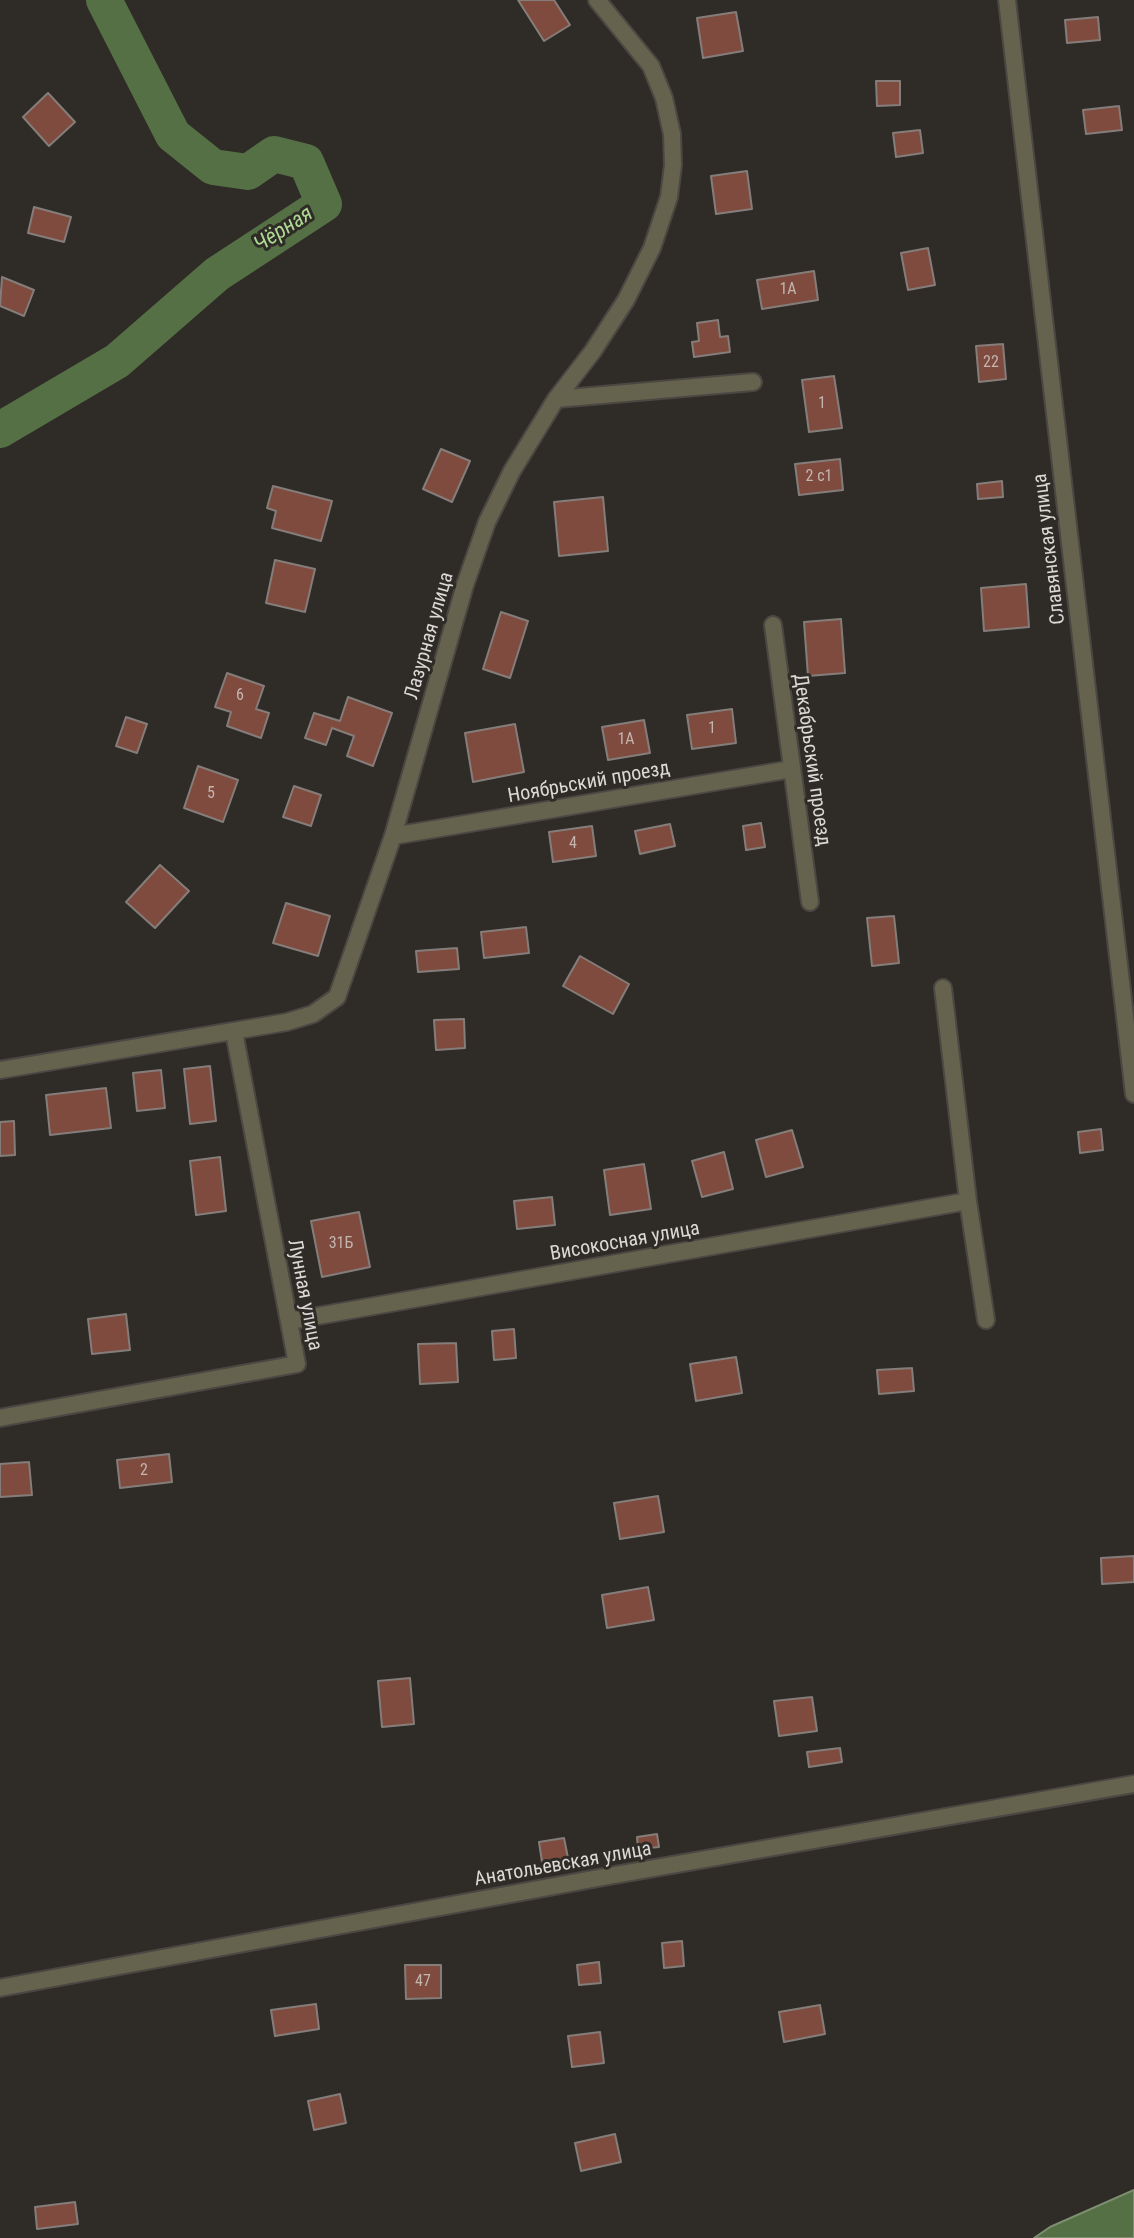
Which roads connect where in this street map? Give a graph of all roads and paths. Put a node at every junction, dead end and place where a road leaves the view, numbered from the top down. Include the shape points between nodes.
1 (597, 0) edge
2 (1007, 0) edge
3 (753, 382) dead end
4 (556, 399) junction
5 (773, 625) dead end
6 (792, 769) junction
7 (393, 836) junction
8 (810, 902) dead end
9 (943, 988) dead end
10 (234, 1032) junction
11 (0, 1070) edge
12 (1134, 1094) edge
13 (968, 1201) junction
14 (986, 1320) dead end
15 (289, 1321) junction
16 (0, 1418) edge
17 (1134, 1784) edge
18 (0, 1988) edge

1 - 4 street, Лазурная улица via 651,66 664,98 673,165 652,248 593,351
2 - 12 street, Славянская улица
3 - 4 street
4 - 7 street, Лазурная улица via 487,522
5 - 6 street, Декабрьский проезд
6 - 7 street, Ноябрьский проезд
6 - 8 street, Декабрьский проезд
7 - 10 street, Лазурная улица via 337,997 313,1014
9 - 13 street
10 - 11 street, Лазурная улица
10 - 15 street, Лунная улица
13 - 14 street
13 - 15 street, Високосная улица
15 - 16 street, Лунная улица via 297,1364
17 - 18 street, Анатольевская улица

